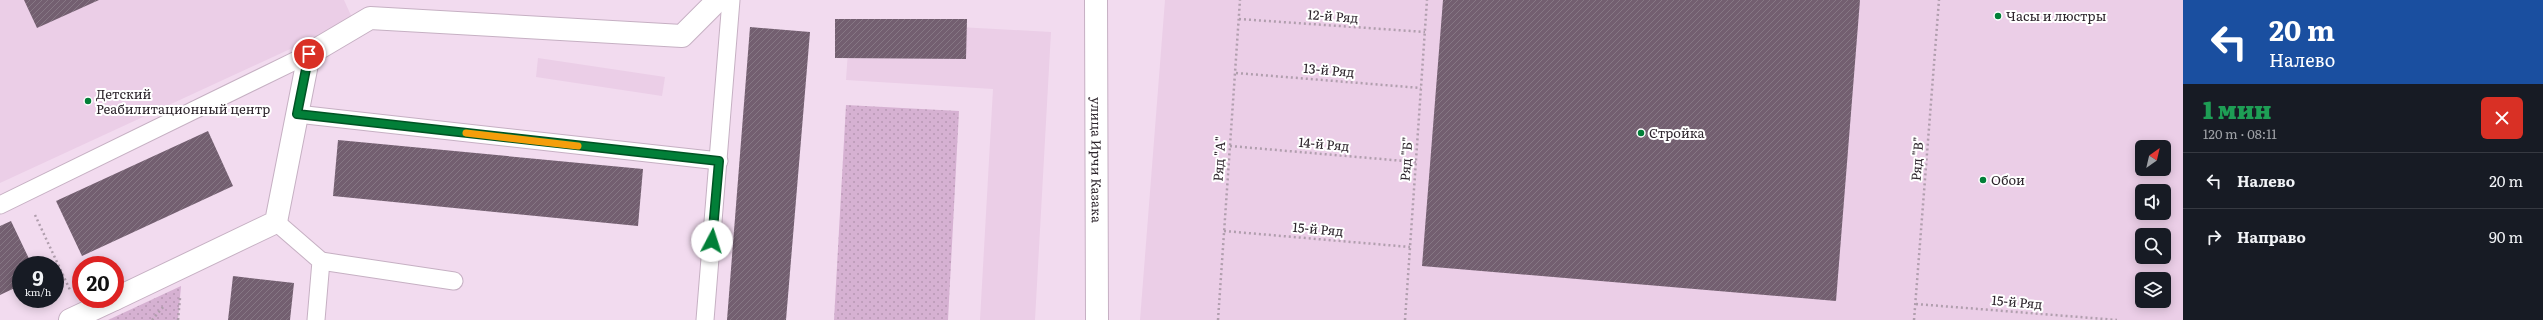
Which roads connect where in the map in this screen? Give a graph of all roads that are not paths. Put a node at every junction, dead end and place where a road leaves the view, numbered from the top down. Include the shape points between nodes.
1 (718, 0) edge
2 (731, 0) edge
3 (1096, 0) edge
4 (309, 54) junction
5 (297, 114) junction
6 (719, 161) junction
7 (0, 205) edge
8 (276, 222) junction
9 (321, 261) junction
10 (454, 281) dead end
11 (124, 295) edge
12 (96, 308) edge
13 (76, 317) edge
14 (316, 320) edge
15 (704, 320) edge
16 (1097, 320) edge

1 - 4 street via 682,36 370,18
2 - 6 lane
3 - 16 street, улица Ирчи Казака
4 - 5 street
4 - 7 lane
5 - 6 lane
5 - 8 street
6 - 15 lane
8 - 9 lane
8 - 11 street
9 - 10 lane
9 - 14 lane
12 - 13 street

